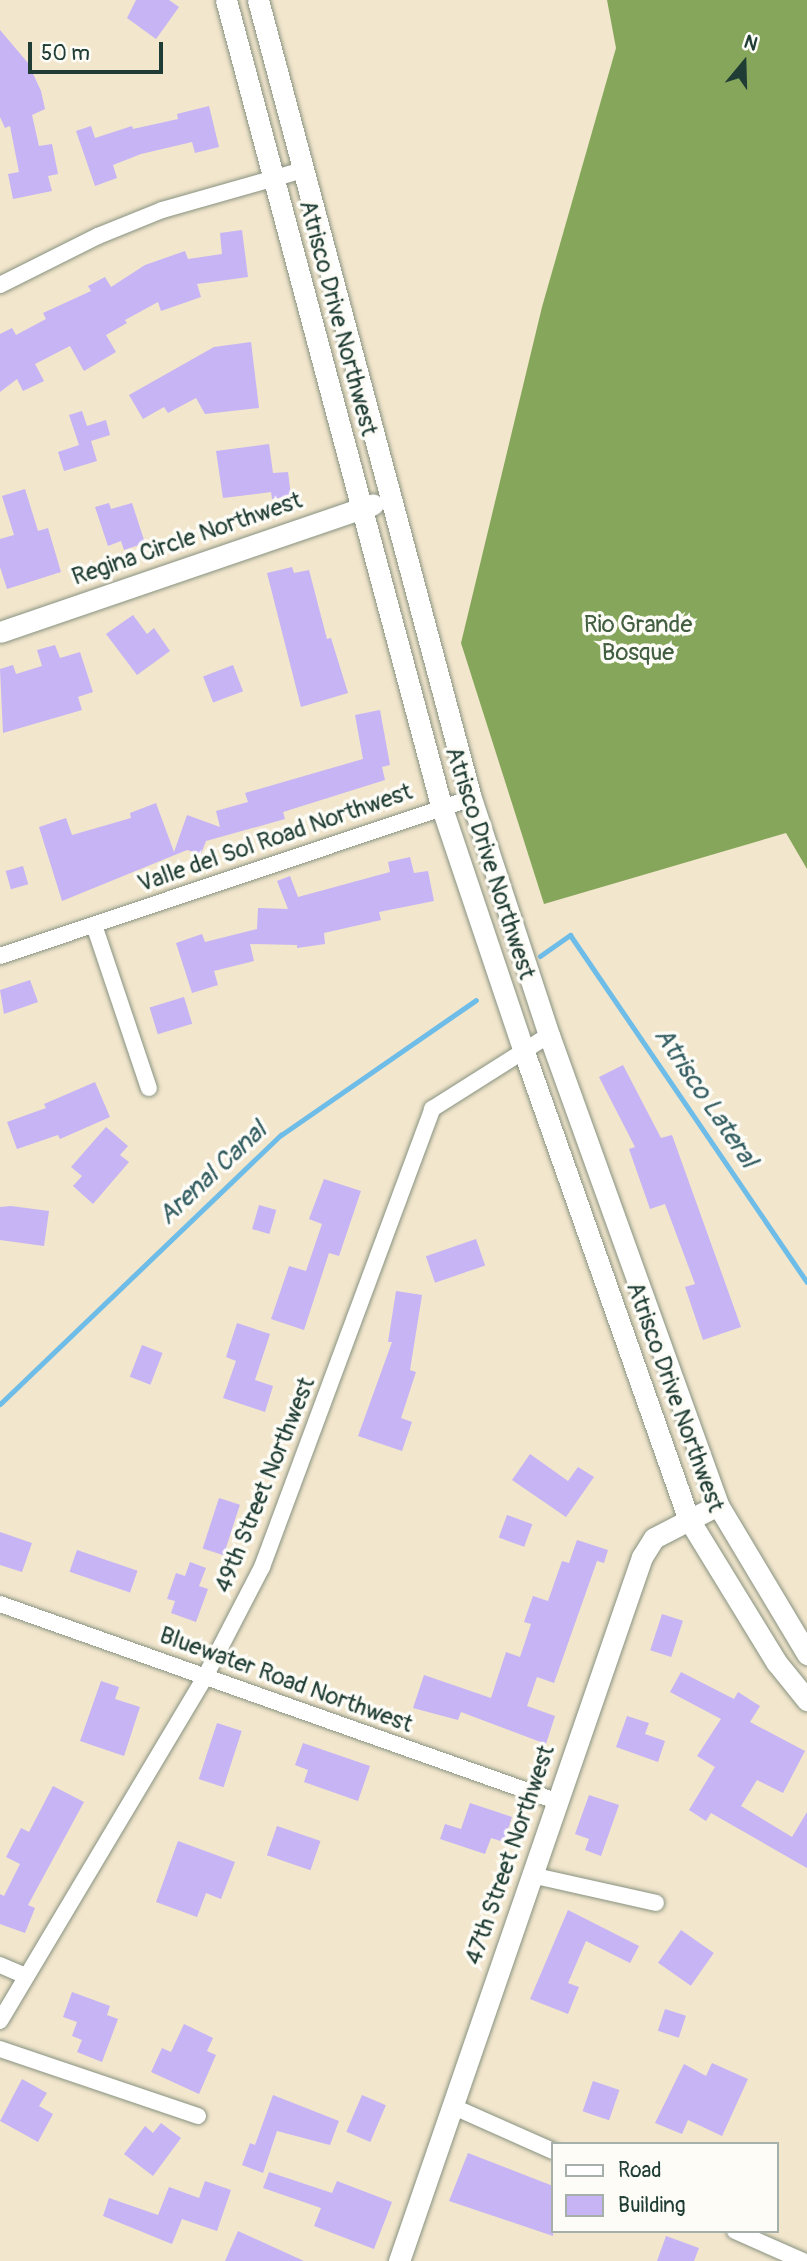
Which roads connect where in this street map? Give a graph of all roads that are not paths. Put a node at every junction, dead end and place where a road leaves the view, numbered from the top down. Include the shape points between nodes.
1 (226, 0) edge
2 (258, 0) edge
3 (303, 170) junction
4 (274, 178) junction
5 (0, 285) edge
6 (392, 500) junction
7 (361, 507) junction
8 (0, 632) edge
9 (471, 797) junction
10 (441, 805) junction
11 (94, 925) junction
12 (0, 956) edge
13 (549, 1035) junction
14 (523, 1049) junction
15 (149, 1088) dead end
16 (719, 1505) junction
17 (688, 1518) junction
18 (0, 1604) edge
19 (807, 1654) edge
20 (206, 1675) junction
21 (807, 1700) edge
22 (555, 1801) junction
23 (531, 1875) junction
24 (656, 1903) dead end
25 (0, 1965) edge
26 (23, 1975) junction
27 (0, 2021) edge
28 (0, 2049) edge
29 (454, 2107) junction
30 (198, 2116) dead end
31 (552, 2151) edge
32 (740, 2233) edge
33 (399, 2261) edge
34 (803, 2261) edge

1 - 4 main road, Atrisco Drive Northwest
2 - 3 main road, Atrisco Drive Northwest
3 - 4 street
3 - 6 main road, Atrisco Drive Northwest
4 - 5 street via 162,210
4 - 7 main road, Atrisco Drive Northwest
6 - 7 main road, Regina Circle Northwest
6 - 9 main road, Atrisco Drive Northwest
7 - 8 main road, Regina Circle Northwest
7 - 10 main road, Atrisco Drive Northwest
9 - 10 street, Valle del Sol Road Northwest
9 - 13 main road, Atrisco Drive Northwest
10 - 11 street, Valle del Sol Road Northwest
10 - 14 main road, Atrisco Drive Northwest
11 - 12 street, Valle del Sol Road Northwest
11 - 15 street
13 - 14 street, 49th Street Northwest
13 - 16 main road, Atrisco Drive Northwest
14 - 17 main road, Atrisco Drive Northwest
14 - 20 street, 49th Street Northwest via 432,1109 262,1567
16 - 17 main road, 47th Street Northwest
16 - 19 main road, Atrisco Drive Northwest
17 - 21 main road, Atrisco Drive Northwest via 777,1663
17 - 22 main road, 47th Street Northwest via 654,1538 642,1557
18 - 20 street, Bluewater Road Northwest
20 - 22 street, Bluewater Road Northwest
20 - 26 street, 49th Street Northwest
22 - 23 main road, 47th Street Northwest
23 - 24 street
23 - 29 main road, 47th Street Northwest
25 - 26 street
26 - 27 street, 49th Street Northwest
28 - 30 street
29 - 31 street
29 - 33 main road, 47th Street Northwest
32 - 34 street

